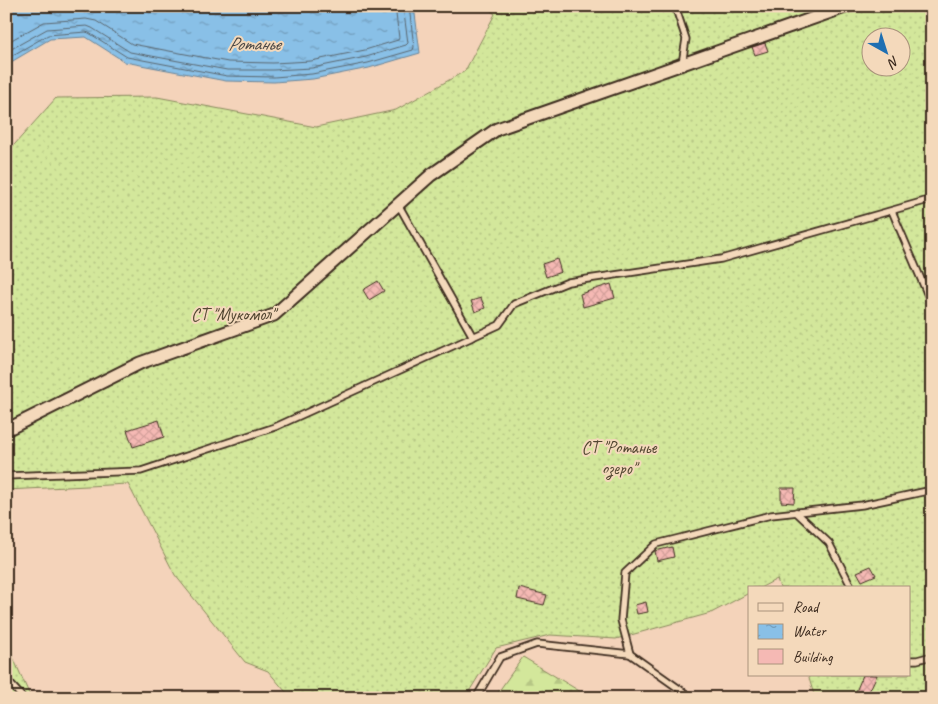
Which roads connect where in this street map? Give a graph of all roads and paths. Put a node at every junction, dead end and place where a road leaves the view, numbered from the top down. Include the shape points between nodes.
1 (675, 6) edge
2 (848, 6) edge
3 (682, 64) junction
4 (932, 199) edge
5 (398, 204) junction
6 (892, 211) junction
7 (932, 305) edge
8 (473, 337) junction
9 (6, 430) edge
10 (6, 476) edge
11 (932, 490) edge
12 (796, 512) junction
13 (851, 586) edge
14 (630, 654) junction
15 (932, 656) edge
16 (910, 660) edge
17 (6, 680) edge
18 (23, 698) edge
19 (476, 698) edge
20 (692, 698) edge

1 - 3 lane via 686,39
2 - 3 street
3 - 5 street via 497,129 431,175
4 - 6 lane
5 - 8 lane
5 - 9 street via 274,314 140,363
6 - 7 lane
6 - 8 lane via 721,259 568,282 514,304 499,325
8 - 10 lane via 275,427 141,471
11 - 12 lane via 862,505
12 - 13 lane via 829,543
12 - 14 lane via 771,515 656,544 625,574 621,620
14 - 19 lane via 537,644 500,657
14 - 20 lane
15 - 16 lane
17 - 18 lane

